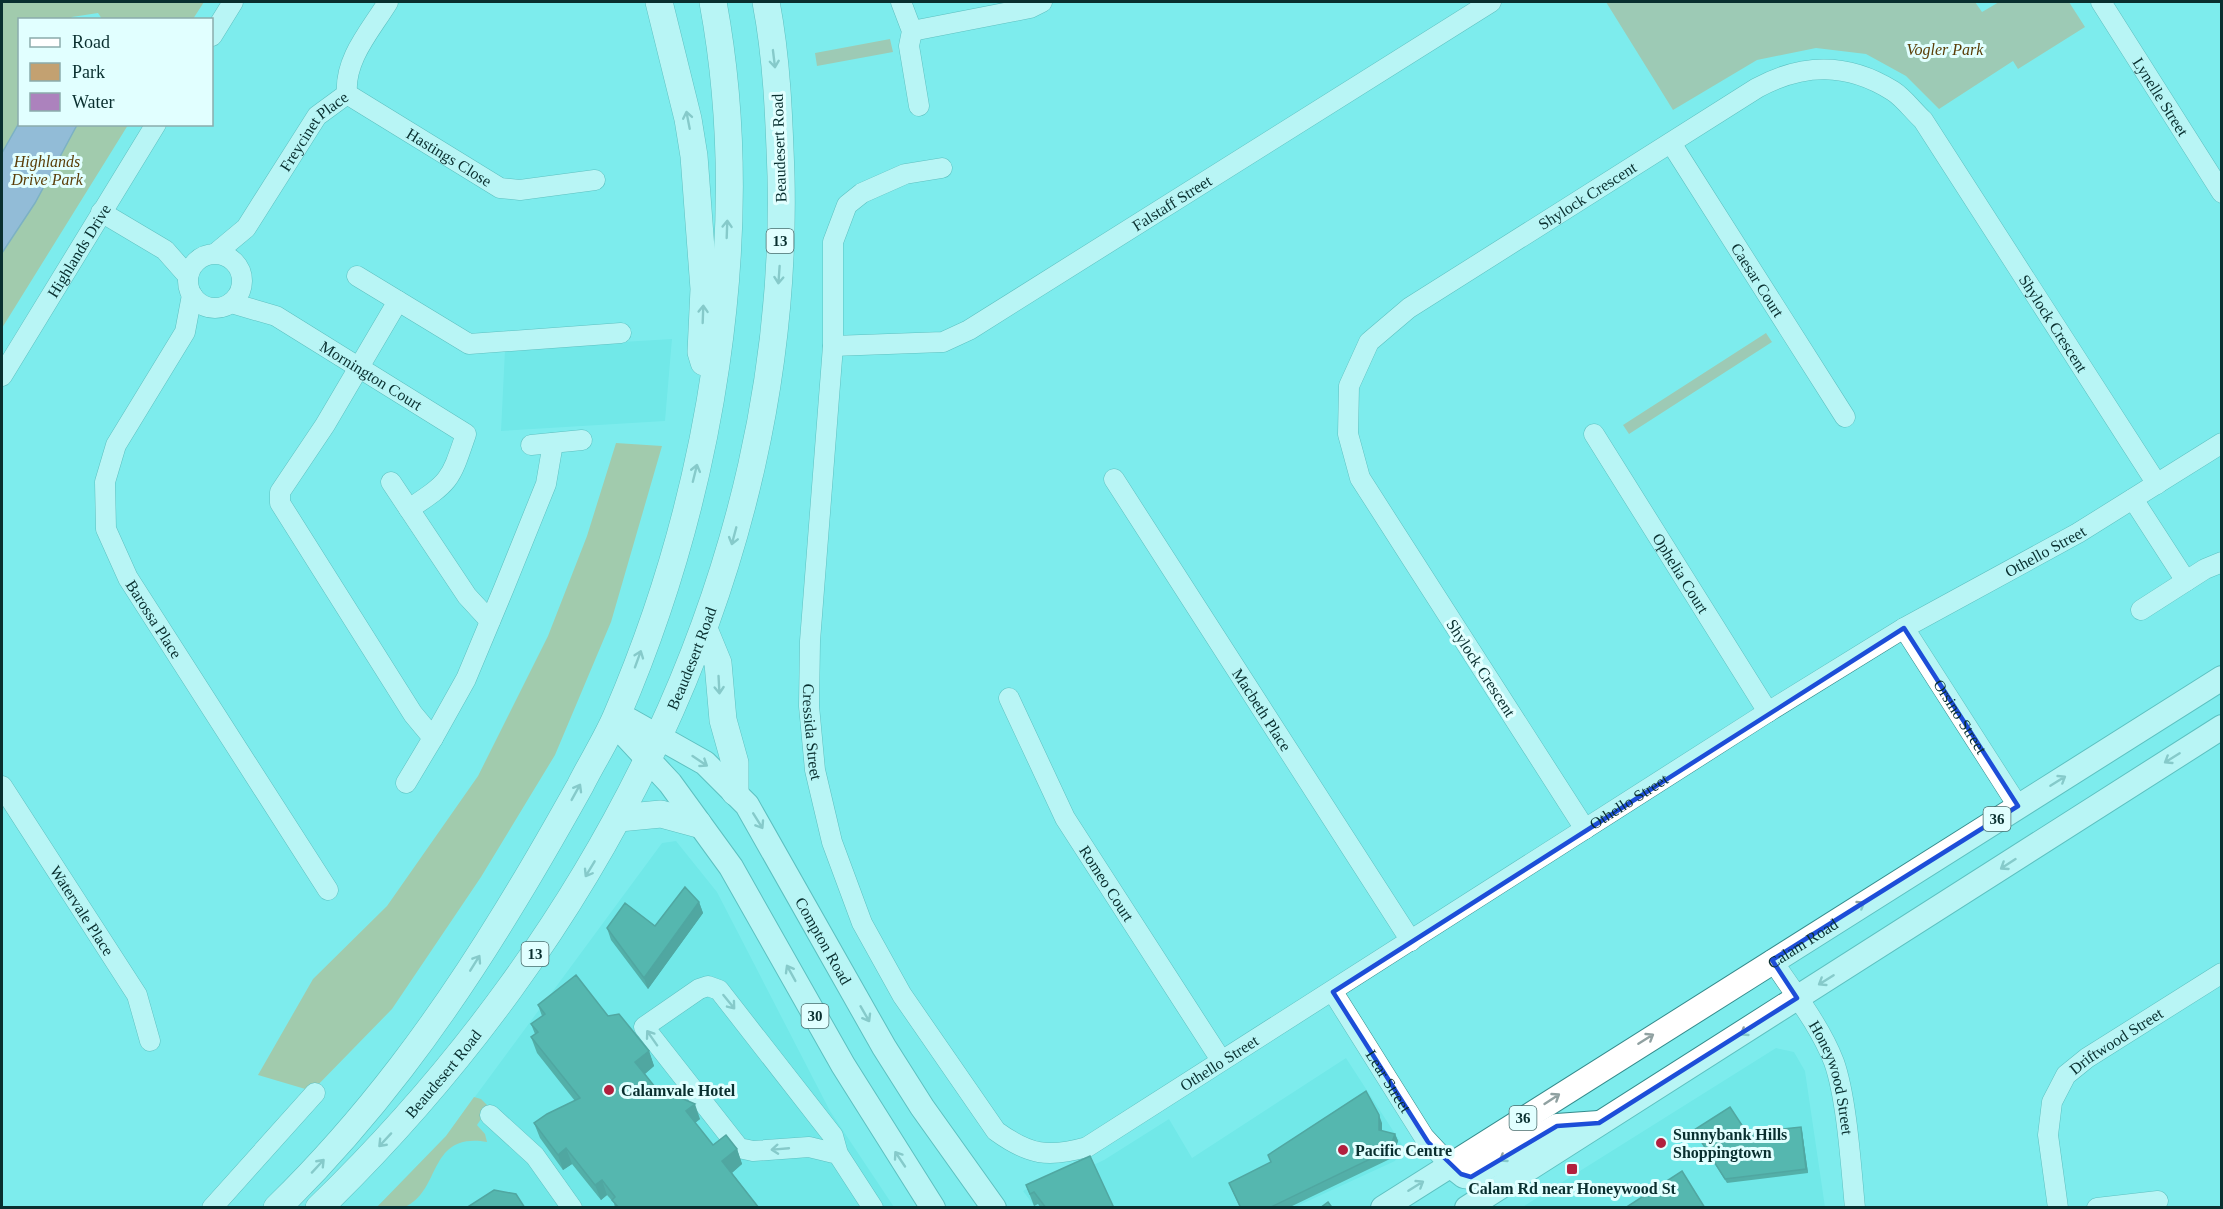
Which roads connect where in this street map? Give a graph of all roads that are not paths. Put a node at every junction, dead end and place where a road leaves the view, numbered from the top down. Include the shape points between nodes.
1 (233, 2) edge
2 (388, 2) edge
3 (659, 2) edge
4 (713, 2) edge
5 (766, 2) edge
6 (901, 2) edge
7 (1041, 2) edge
8 (1491, 2) edge
9 (2101, 2) edge
10 (912, 31) junction
11 (213, 34) edge
12 (347, 94) junction
13 (919, 106) dead end
14 (155, 126) edge
15 (1671, 143) junction
16 (942, 168) dead end
17 (595, 180) dead end
18 (2222, 194) edge
19 (101, 212) junction
20 (246, 228) junction
21 (165, 250) junction
22 (208, 255) junction
23 (240, 273) junction
24 (357, 276) dead end
25 (190, 286) junction
26 (398, 301) junction
27 (224, 306) junction
28 (276, 316) junction
29 (185, 332) junction
30 (621, 333) dead end
31 (833, 346) junction
32 (358, 368) junction
33 (2, 376) edge
34 (713, 392) junction
35 (1845, 417) dead end
36 (1593, 434) dead end
37 (582, 440) dead end
38 (553, 443) junction
39 (2222, 443) edge
40 (531, 445) dead end
41 (1114, 479) dead end
42 (391, 482) dead end
43 (2157, 484) junction
44 (2133, 499) junction
45 (409, 509) junction
46 (2222, 562) edge
47 (2186, 581) junction
48 (2141, 610) dead end
49 (490, 621) junction
50 (1904, 628) junction
51 (704, 629) junction
52 (2222, 678) edge
53 (1009, 698) dead end
54 (1768, 712) junction
55 (616, 718) junction
56 (2222, 727) edge
57 (433, 738) junction
58 (654, 748) junction
59 (406, 783) dead end
60 (2, 786) edge
61 (735, 792) junction
62 (2018, 806) junction
63 (619, 818) junction
64 (698, 824) junction
65 (1585, 829) junction
66 (328, 890) dead end
67 (1411, 941) junction
68 (1772, 960) junction
69 (2222, 973) edge
70 (1333, 992) junction
71 (1797, 998) junction
72 (150, 1041) dead end
73 (1221, 1060) junction
74 (315, 1093) dead end
75 (490, 1115) dead end
76 (1599, 1123) junction
77 (1036, 1152) joint
78 (838, 1154) junction
79 (1450, 1165) junction
80 (2158, 1201) dead end
81 (212, 1208) edge
82 (277, 1208) edge
83 (319, 1208) edge
84 (572, 1208) edge
85 (873, 1208) edge
86 (933, 1208) edge
87 (994, 1208) edge
88 (1383, 1208) edge
89 (1467, 1208) edge
90 (1855, 1208) edge
91 (2058, 1208) edge
92 (2097, 1208) edge

1 - 11 street
2 - 12 street, Freycinet Place via 352,60 346,77
34 -> 3 highway via 701,352 704,289 694,156
34 -> 4 highway, Beaudesert Road via 723,320 728,194 725,113
5 -> 51 highway, Beaudesert Road / 13 via 776,75 781,181 774,339 749,479
6 - 10 street
7 - 10 street via 1030,8
8 - 31 street, Falstaff Street via 969,330 943,342
9 - 18 street, Lynelle Street
10 - 13 street via 909,46
12 - 17 street, Hastings Close via 500,188 520,190
12 - 20 street, Freycinet Place via 317,116
14 - 19 street, Highlands Drive
15 - 35 street, Caesar Court
15 - 43 street, Shylock Crescent via 1781,74 1810,68 1857,73 1894,91 1923,120
15 - 65 street, Shylock Crescent via 1409,308 1369,342 1349,386 1347,434 1360,478
16 - 31 street, Cressida Street via 905,174 862,193 847,205 833,242
19 - 21 street
19 - 33 street, Highlands Drive
20 - 22 street, Freycinet Place
20 - 23 street, Freycinet Place
21 - 22 street
21 - 25 street
22 - 23 street via 225,255
22 - 25 street via 195,262
23 - 27 street via 242,289
23 - 28 street, Mornington Court
24 - 26 street
25 - 27 street via 207,307
25 - 29 street, Barossa Place
26 - 30 street via 469,344
26 - 32 street
27 - 28 street, Mornington Court
27 - 29 street, Barossa Place
28 - 32 street, Mornington Court
29 - 66 street, Barossa Place via 116,445 105,482 106,529 128,578
31 - 77 street, Cressida Street via 810,641 809,706 815,770 832,842 862,923 902,995 996,1131
32 - 45 street, Mornington Court via 466,434 452,475 442,488
32 - 57 street via 280,492 280,503 413,714
55 -> 34 highway, Beaudesert Road via 679,540
36 - 54 street, Ophelia Court
37 - 38 street
38 - 40 street
38 - 49 street via 546,484
39 - 43 street, Othello Street
41 - 67 street, Macbeth Place
42 - 45 street
43 - 44 street, Othello Street
44 - 47 street
44 - 50 street, Othello Street
45 - 49 street via 467,596
46 - 47 street
47 - 48 street
49 - 57 street via 466,679
50 - 54 street, Othello Street
50 - 62 street, Orsino Street
51 - 58 highway, Beaudesert Road / 13
51 -> 61 highway via 718,663 723,720 735,763
62 -> 52 main road, Calam Road / 36
53 - 73 street, Romeo Court via 1065,818
54 - 65 street, Othello Street
55 - 58 main road, Compton Road / 30
82 -> 55 highway, Beaudesert Road via 374,1104 433,1027 526,882
56 -> 71 main road
57 - 59 street
58 -> 61 main road, Compton Road via 705,763
58 - 63 highway, Beaudesert Road / 13
58 - 64 main road, Compton Road / 30
60 - 72 street, Watervale Place via 136,995
61 -> 87 main road, Compton Road via 757,818 903,1077
68 -> 62 main road, Calam Road / 36
63 - 64 highway via 661,814
63 -> 83 highway, Beaudesert Road / 13 via 570,902 499,1004 413,1110
86 -> 64 main road, Compton Road / 30 via 862,1098 747,892
65 - 67 street, Othello Street
67 - 70 street, Othello Street
68 - 71 street, Honeywood Street
79 -> 68 main road, Calam Road / 36
69 - 91 street, Driftwood Street via 2066,1075 2052,1102 2048,1134
70 - 73 street, Othello Street
70 - 79 street, Lear Street via 1424,1137
71 -> 76 main road
71 - 90 street, Honeywood Street via 1838,1074
73 - 77 street, Othello Street via 1087,1147 1060,1155
74 - 81 street
75 - 84 street via 536,1156
76 -> 79 main road via 1557,1126 1471,1177
76 - 89 main road
78 -> 78 street via 808,1147 753,1151 739,1148 644,1027 699,989 708,986 719,990 813,1108 833,1136
78 - 85 street
88 -> 79 main road, Calam Road / 36
80 - 92 street

